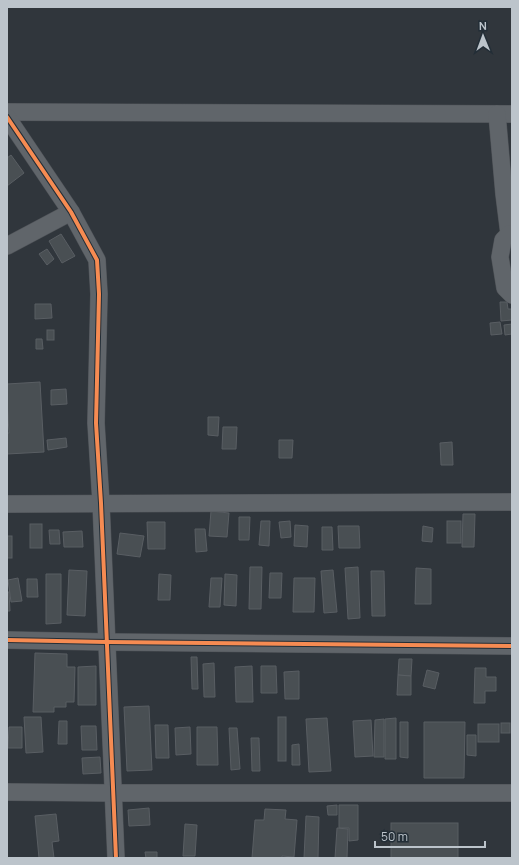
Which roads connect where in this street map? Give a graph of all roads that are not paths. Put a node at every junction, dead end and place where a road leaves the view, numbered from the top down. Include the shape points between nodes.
1 (7, 112) edge
2 (505, 114) edge
3 (7, 117) edge
4 (70, 212) junction
5 (511, 234) edge
6 (7, 246) edge
7 (512, 295) edge
8 (512, 502) edge
9 (101, 503) junction
10 (7, 504) edge
11 (7, 640) edge
12 (107, 642) junction
13 (512, 646) edge
14 (7, 792) edge
15 (512, 792) edge
16 (113, 793) junction
17 (116, 858) edge

1 - 2 street
2 - 5 street via 504,194
3 - 4 street
4 - 6 street
4 - 9 street via 97,260 99,294 96,422
5 - 7 street via 503,240 500,257 505,288
8 - 9 street
9 - 10 street
9 - 12 street
11 - 12 street
12 - 13 street
12 - 16 street
14 - 16 street
15 - 16 street
16 - 17 street

